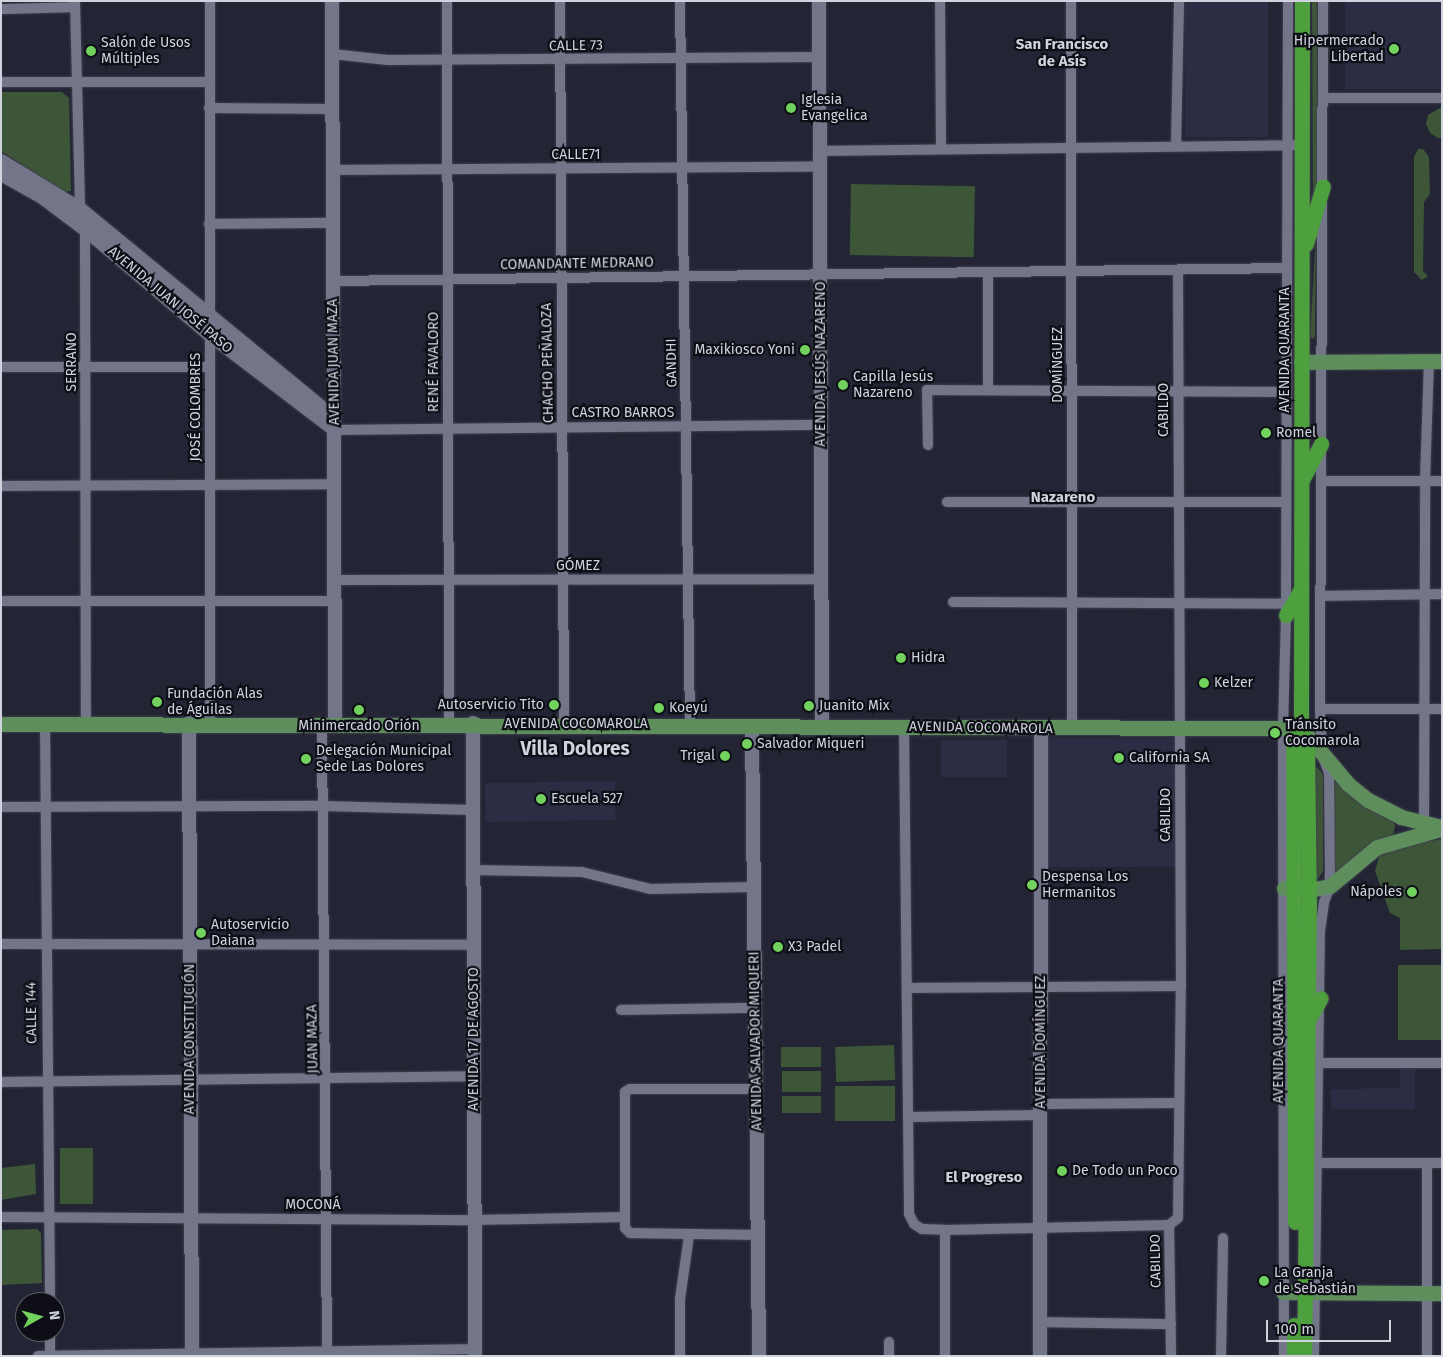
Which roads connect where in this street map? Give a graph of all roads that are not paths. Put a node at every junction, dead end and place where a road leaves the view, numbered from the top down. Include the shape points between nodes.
1 (210, 1) edge
2 (332, 1) edge
3 (446, 1) edge
4 (560, 1) edge
5 (680, 1) edge
6 (819, 1) edge
7 (940, 1) edge
8 (1071, 1) edge
9 (1179, 1) edge
10 (1288, 1) edge
11 (1302, 1) edge
12 (1323, 1) edge
13 (75, 4) edge
14 (1, 9) edge
15 (332, 54) junction
16 (820, 57) junction
17 (681, 58) junction
18 (560, 60) junction
19 (447, 61) junction
20 (1, 82) edge
21 (77, 82) junction
22 (209, 82) junction
23 (1324, 98) junction
24 (1442, 98) edge
25 (209, 108) junction
26 (332, 109) junction
27 (1294, 145) junction
28 (1176, 146) junction
29 (1072, 147) junction
30 (941, 149) junction
31 (820, 151) junction
32 (1, 161) edge
33 (820, 167) junction
34 (682, 168) junction
35 (561, 169) junction
36 (333, 170) junction
37 (447, 170) junction
38 (1, 174) edge
39 (1323, 186) junction
40 (80, 209) junction
41 (333, 223) junction
42 (209, 224) junction
43 (86, 230) junction
44 (1301, 260) junction
45 (1287, 268) junction
46 (1178, 270) junction
47 (1071, 271) junction
48 (988, 272) junction
49 (821, 275) junction
50 (684, 276) junction
51 (561, 278) junction
52 (448, 279) junction
53 (333, 281) junction
54 (209, 314) junction
55 (209, 334) junction
56 (1436, 361) edge
57 (1293, 362) junction
58 (1322, 362) junction
59 (86, 367) junction
60 (209, 367) junction
61 (1, 368) edge
62 (988, 390) junction
63 (1072, 392) junction
64 (1178, 392) junction
65 (1286, 392) junction
66 (334, 424) junction
67 (821, 425) junction
68 (687, 426) junction
69 (449, 427) junction
70 (563, 427) junction
71 (1321, 444) junction
72 (928, 445) dead end
73 (1301, 481) junction
74 (1321, 481) junction
75 (1425, 481) junction
76 (1442, 481) edge
77 (86, 484) junction
78 (334, 484) junction
79 (210, 485) junction
80 (1, 486) edge
81 (946, 502) dead end
82 (1072, 502) junction
83 (1178, 502) junction
84 (1286, 502) junction
85 (822, 579) junction
86 (335, 580) junction
87 (449, 580) junction
88 (562, 580) junction
89 (688, 580) junction
90 (1302, 588) junction
91 (1425, 594) junction
92 (1442, 594) edge
93 (1321, 596) junction
94 (86, 600) junction
95 (1, 601) edge
96 (211, 601) junction
97 (335, 601) junction
98 (952, 602) dead end
99 (1072, 602) junction
100 (1179, 603) junction
101 (1286, 610) junction
102 (1320, 708) junction
103 (1425, 709) junction
104 (1442, 709) edge
105 (86, 723) junction
106 (189, 723) junction
107 (210, 723) junction
108 (329, 723) junction
109 (449, 723) junction
110 (473, 723) junction
111 (1, 724) edge
112 (45, 724) junction
113 (564, 724) junction
114 (690, 724) junction
115 (752, 726) junction
116 (822, 727) junction
117 (904, 728) junction
118 (1301, 728) junction
119 (1041, 729) junction
120 (1072, 729) junction
121 (1179, 729) junction
122 (1283, 729) junction
123 (1322, 755) junction
124 (190, 806) junction
125 (324, 806) junction
126 (1, 807) edge
127 (46, 807) junction
128 (473, 810) junction
129 (1424, 824) junction
130 (1442, 828) edge
131 (473, 870) junction
132 (1330, 886) junction
133 (754, 887) junction
134 (1296, 889) junction
135 (45, 943) junction
136 (190, 943) junction
137 (325, 943) junction
138 (1, 944) edge
139 (474, 945) junction
140 (1041, 986) junction
141 (1181, 986) junction
142 (907, 988) junction
143 (1321, 998) junction
144 (755, 1008) junction
145 (621, 1010) dead end
146 (1308, 1022) junction
147 (1321, 1063) junction
148 (1442, 1063) edge
149 (474, 1076) junction
150 (46, 1080) junction
151 (327, 1080) junction
152 (1, 1082) edge
153 (190, 1082) junction
154 (757, 1089) junction
155 (1178, 1103) junction
156 (1041, 1110) junction
157 (908, 1117) junction
158 (1319, 1163) junction
159 (1427, 1163) junction
160 (1442, 1163) edge
161 (50, 1215) junction
162 (1, 1217) edge
163 (190, 1219) junction
164 (328, 1219) junction
165 (476, 1220) junction
166 (625, 1222) junction
167 (1169, 1225) junction
168 (1040, 1228) junction
169 (945, 1230) junction
170 (758, 1235) junction
171 (689, 1236) junction
172 (1223, 1238) dead end
173 (50, 1292) edge
174 (1299, 1293) junction
175 (1434, 1293) edge
176 (1040, 1322) junction
177 (1171, 1324) junction
178 (50, 1342) edge
179 (889, 1342) dead end
180 (475, 1352) edge
181 (327, 1353) edge
182 (401, 1353) edge
183 (50, 1355) edge
184 (38, 1356) edge
185 (192, 1356) edge
186 (680, 1356) edge
187 (759, 1356) edge
188 (889, 1356) edge
189 (945, 1356) edge
190 (1040, 1356) edge
191 (1171, 1356) edge
192 (1221, 1356) edge
193 (1284, 1356) edge
194 (1294, 1356) edge
195 (1304, 1356) edge
196 (1314, 1356) edge
197 (1427, 1356) edge

1 - 22 street, JOSÉ COLOMBRES
2 - 15 main road, AVENIDA JUAN MAZA
3 - 19 street, RENÉ FAVALORO
4 - 18 street, CHACHO PEÑALOZA
5 - 17 street, GANDHI
6 - 16 main road, AVENIDA JESÚS NAZARENO
7 - 30 street
8 - 29 street, DOMÍNGUEZ
9 - 28 street
10 - 27 street
11 - 27 highway, AVENIDA QUARANTA
12 - 23 street
13 - 14 street
13 - 21 street, SERRANO
15 - 19 street, CALLE 73 via 388,60
15 - 26 main road, AVENIDA JUAN MAZA
16 - 17 street, CALLE 73
16 - 31 main road, AVENIDA JESÚS NAZARENO
17 - 18 street, CALLE 73
17 - 34 street, GANDHI
18 - 19 street, CALLE 73
18 - 35 street, CHACHO PEÑALOZA
19 - 37 street, RENÉ FAVALORO
20 - 21 street
21 - 22 street
21 - 40 street, SERRANO
22 - 25 street, JOSÉ COLOMBRES
23 - 24 street
23 - 39 street
25 - 26 street
25 - 42 street, JOSÉ COLOMBRES
26 - 36 main road, AVENIDA JUAN MAZA
27 - 28 street
27 - 44 highway, AVENIDA QUARANTA
27 - 45 street
28 - 29 street
29 - 30 street
29 - 47 street, DOMÍNGUEZ
30 - 31 street
31 - 33 main road, AVENIDA JESÚS NAZARENO
32 - 40 main road, AVENIDA JUAN JOSÉ PASO
33 - 34 street, CALLE71
33 - 49 main road, AVENIDA JESÚS NAZARENO
34 - 35 street, CALLE71
34 - 50 street, GANDHI
35 - 37 street, CALLE71
35 - 51 street, CHACHO PEÑALOZA
36 - 37 street, CALLE71
36 - 41 main road, AVENIDA JUAN MAZA
37 - 52 street, RENÉ FAVALORO
38 - 43 main road, AVENIDA JUAN JOSÉ PASO via 42,197
39 - 44 highway
39 - 58 street
40 - 43 street, SERRANO
40 - 54 main road, AVENIDA JUAN JOSÉ PASO
41 - 42 street
41 - 53 main road, AVENIDA JUAN MAZA
42 - 54 street, JOSÉ COLOMBRES
43 - 55 main road, AVENIDA JUAN JOSÉ PASO
43 - 59 street, SERRANO
44 - 57 highway, AVENIDA QUARANTA
45 - 46 street, COMANDANTE MEDRANO
45 - 57 street
46 - 47 street, COMANDANTE MEDRANO
46 - 64 street, CABILDO
47 - 48 street, COMANDANTE MEDRANO
47 - 63 street, DOMÍNGUEZ
48 - 49 street, COMANDANTE MEDRANO
48 - 62 street
49 - 50 street, COMANDANTE MEDRANO
49 - 67 main road, AVENIDA JESÚS NAZARENO
50 - 51 street, COMANDANTE MEDRANO
50 - 68 street, GANDHI
51 - 52 street, COMANDANTE MEDRANO
51 - 70 street, CHACHO PEÑALOZA
52 - 53 street, COMANDANTE MEDRANO
52 - 69 street, RENÉ FAVALORO
53 - 66 main road, AVENIDA JUAN MAZA
54 - 55 street, JOSÉ COLOMBRES
54 - 66 main road, AVENIDA JUAN JOSÉ PASO
55 - 60 street, JOSÉ COLOMBRES
55 - 66 main road, AVENIDA JUAN JOSÉ PASO
56 - 58 main road
56 - 75 street
57 - 58 main road
57 - 65 street
57 - 73 highway, AVENIDA QUARANTA
58 - 71 street
59 - 60 street
59 - 61 street
59 - 77 street, SERRANO
60 - 79 street, JOSÉ COLOMBRES
62 - 63 street
62 - 72 street via 927,390
63 - 64 street
63 - 82 street, DOMÍNGUEZ
64 - 65 street
64 - 83 street, CABILDO
65 - 84 street
66 - 69 street, CASTRO BARROS
66 - 78 main road, AVENIDA JUAN MAZA
67 - 68 street, CASTRO BARROS
67 - 85 main road, AVENIDA JESÚS NAZARENO
68 - 70 street, CASTRO BARROS
68 - 89 street, GANDHI
69 - 70 street, CASTRO BARROS
69 - 87 street, RENÉ FAVALORO
70 - 88 street, CHACHO PEÑALOZA
71 - 73 highway
71 - 74 street
73 - 90 highway, AVENIDA QUARANTA
74 - 75 street
74 - 93 street
75 - 76 street
75 - 91 street
77 - 79 street
77 - 80 street
77 - 94 street, SERRANO
78 - 79 street
78 - 86 main road, AVENIDA JUAN MAZA
79 - 96 street, JOSÉ COLOMBRES
81 - 82 street
82 - 83 street
82 - 99 street, DOMÍNGUEZ
83 - 84 street
83 - 100 street, CABILDO
84 - 101 street
85 - 89 street, GÓMEZ
85 - 116 main road, AVENIDA JESÚS NAZARENO
86 - 87 street, GÓMEZ
86 - 97 main road, AVENIDA JUAN MAZA
87 - 88 street, GÓMEZ
87 - 109 street, RENÉ FAVALORO
88 - 89 street, GÓMEZ
88 - 113 street, CHACHO PEÑALOZA
89 - 114 street, GANDHI
90 - 101 highway
90 - 118 highway, AVENIDA QUARANTA
91 - 92 street
91 - 93 street
91 - 103 street
93 - 102 street
94 - 95 street
94 - 96 street
94 - 105 street, SERRANO
96 - 97 street
96 - 107 street, JOSÉ COLOMBRES
97 - 108 main road, AVENIDA JUAN MAZA
98 - 99 street
99 - 100 street
99 - 120 street, DOMÍNGUEZ
100 - 101 street
100 - 121 street, CABILDO
101 - 122 street
102 - 103 street
102 - 123 street
103 - 104 street
103 - 129 street
105 - 106 main road, AVENIDA COCOMAROLA
105 - 112 main road, AVENIDA COCOMAROLA
106 - 107 main road, AVENIDA COCOMAROLA
106 - 124 main road, AVENIDA CONSTITUCIÓN
107 - 108 main road, AVENIDA COCOMAROLA
108 - 109 main road, AVENIDA COCOMAROLA
108 - 125 street, JUAN MAZA
109 - 110 main road, AVENIDA COCOMAROLA
110 - 113 main road, AVENIDA COCOMAROLA
110 - 128 main road, AVENIDA 17 DE AGOSTO
111 - 112 main road, AVENIDA COCOMAROLA
112 - 127 street, CALLE 144
113 - 114 main road, AVENIDA COCOMAROLA
114 - 115 main road, AVENIDA COCOMAROLA
115 - 116 main road, AVENIDA COCOMAROLA
115 - 133 main road, AVENIDA SALVADOR MIQUERI
116 - 117 main road, AVENIDA COCOMAROLA
117 - 119 main road, AVENIDA COCOMAROLA
117 - 142 street
118 - 122 main road, AVENIDA COCOMAROLA
118 - 123 main road
118 - 134 highway, AVENIDA QUARANTA via 1308,746
119 - 120 main road, AVENIDA COCOMAROLA
119 - 140 main road, AVENIDA DOMÍNGUEZ
120 - 121 main road, AVENIDA COCOMAROLA
121 - 122 main road, AVENIDA COCOMAROLA
121 - 141 street, CABILDO
122 - 134 street
123 - 129 main road via 1368,800 1394,815
123 - 132 street via 1329,773
124 - 125 street
124 - 127 street
124 - 136 main road, AVENIDA CONSTITUCIÓN
125 - 128 street
125 - 137 street, JUAN MAZA
126 - 127 street
127 - 135 street, CALLE 144
128 - 131 main road, AVENIDA 17 DE AGOSTO
129 - 130 main road
130 - 132 main road via 1376,847
131 - 133 street via 582,872 650,889
131 - 139 main road, AVENIDA 17 DE AGOSTO
132 - 134 main road
132 - 143 street via 1320,931
133 - 144 main road, AVENIDA SALVADOR MIQUERI
134 - 146 highway, AVENIDA QUARANTA
134 - 174 highway, AVENIDA QUARANTA
135 - 136 street
135 - 138 street
135 - 150 street, CALLE 144
136 - 137 street
136 - 153 main road, AVENIDA CONSTITUCIÓN
137 - 139 street
137 - 151 street, JUAN MAZA
139 - 149 main road, AVENIDA 17 DE AGOSTO
140 - 141 street
140 - 142 street
140 - 156 main road, AVENIDA DOMÍNGUEZ
141 - 155 street, CABILDO
142 - 157 street
143 - 146 highway
143 - 147 street
144 - 145 street
144 - 154 main road, AVENIDA SALVADOR MIQUERI
146 - 174 highway, AVENIDA QUARANTA
147 - 148 street
147 - 158 street
149 - 151 street
149 - 165 main road, AVENIDA 17 DE AGOSTO
150 - 152 street
150 - 153 street
150 - 161 street, CALLE 144
151 - 153 street
151 - 164 street, JUAN MAZA
153 - 163 main road, AVENIDA CONSTITUCIÓN
154 - 166 street via 630,1089 625,1092
154 - 170 main road, AVENIDA SALVADOR MIQUERI
155 - 156 street
155 - 167 street, CABILDO via 1178,1218
156 - 157 street
156 - 168 main road, AVENIDA DOMÍNGUEZ
157 - 169 street via 909,1214 914,1224 922,1229
158 - 159 street
158 - 174 street
159 - 160 street
159 - 175 street
161 - 162 street, MOCONÁ
161 - 163 street, MOCONÁ
161 - 173 street, CALLE 144
163 - 164 street, MOCONÁ
163 - 185 main road, AVENIDA CONSTITUCIÓN
164 - 165 street, MOCONÁ
164 - 181 street, JUAN MAZA
165 - 166 street, MOCONÁ
165 - 180 main road, AVENIDA 17 DE AGOSTO
166 - 171 street, MOCONÁ via 630,1234
167 - 168 street
167 - 177 street, CABILDO
168 - 169 street
168 - 176 main road, AVENIDA DOMÍNGUEZ
169 - 189 street
170 - 171 street, MOCONÁ
170 - 187 main road, AVENIDA SALVADOR MIQUERI
171 - 186 street via 680,1299
172 - 192 street
174 - 175 main road
174 - 193 street
174 - 194 highway, AVENIDA QUARANTA
174 - 195 highway, AVENIDA QUARANTA
174 - 196 street
175 - 197 street
176 - 177 street
176 - 190 main road, AVENIDA DOMÍNGUEZ
177 - 191 street, CABILDO
178 - 183 street
179 - 188 street
180 - 182 street
181 - 182 street
181 - 185 street
183 - 184 street
183 - 185 street

